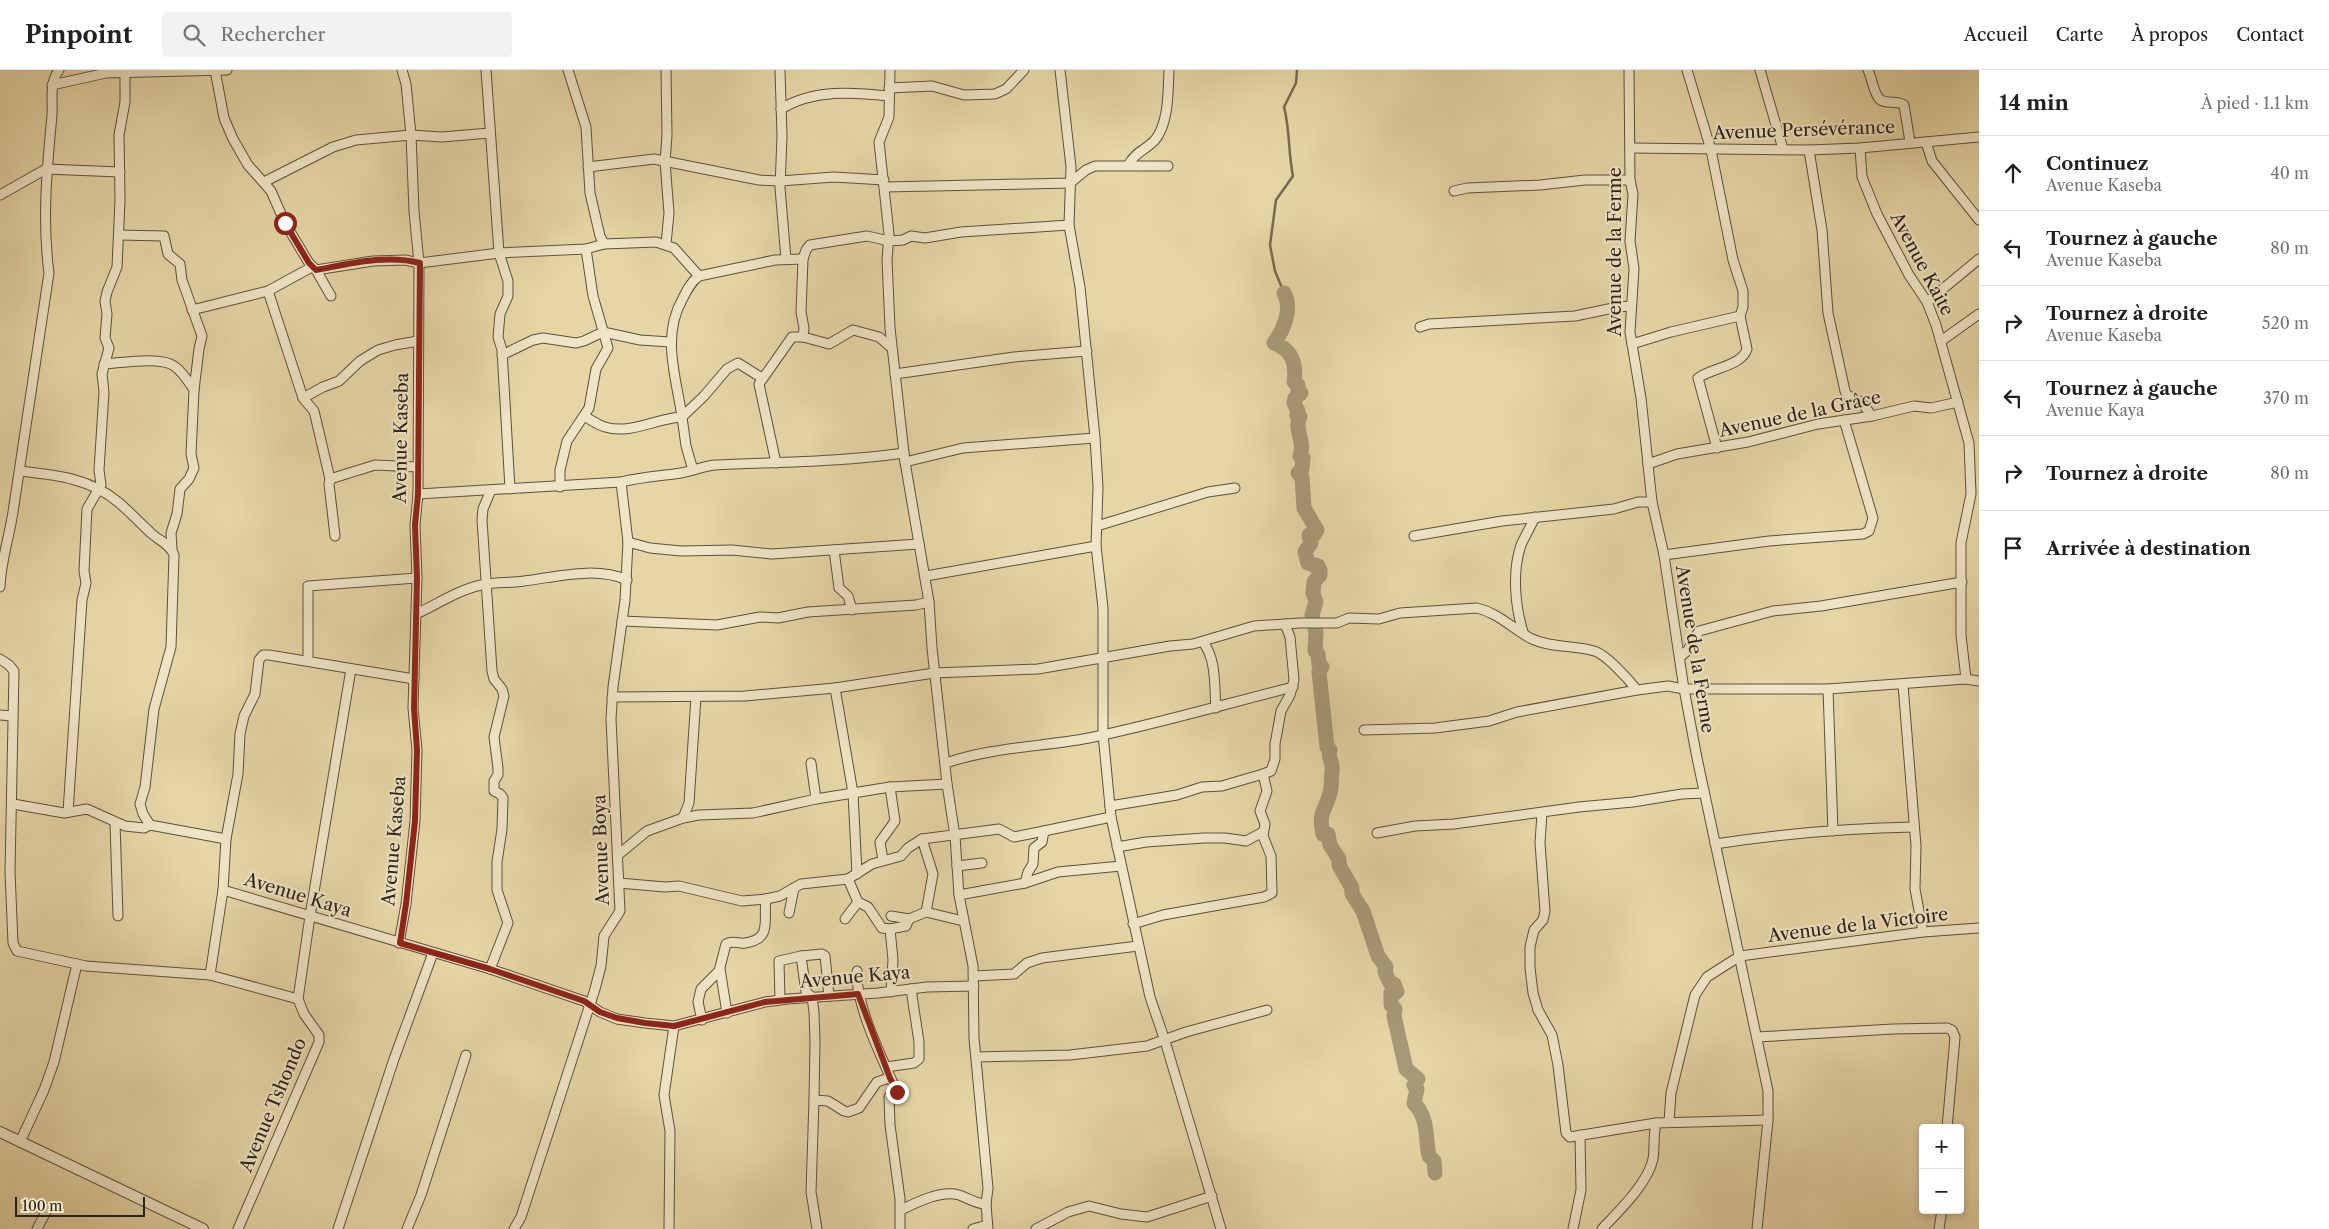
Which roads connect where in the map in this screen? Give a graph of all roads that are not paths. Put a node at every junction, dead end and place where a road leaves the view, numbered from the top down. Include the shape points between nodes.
1 (59, 70) edge
2 (227, 70) edge
3 (402, 70) edge
4 (486, 70) edge
5 (568, 70) edge
6 (666, 70) edge
7 (780, 70) edge
8 (890, 70) edge
9 (1024, 70) edge
10 (1060, 70) edge
11 (1169, 70) edge
12 (1629, 70) edge
13 (1687, 70) edge
14 (1760, 70) edge
15 (1868, 70) edge
16 (215, 71) edge
17 (125, 72) edge
18 (52, 85) junction
19 (889, 92) junction
20 (781, 109) junction
21 (490, 133) junction
22 (410, 135) junction
23 (1979, 136) edge
24 (1910, 142) junction
25 (1926, 142) junction
26 (1631, 148) junction
27 (1860, 148) junction
28 (1783, 149) junction
29 (1711, 150) junction
30 (1809, 150) junction
31 (665, 162) junction
32 (1129, 164) junction
33 (1168, 166) dead end
34 (588, 167) junction
35 (46, 169) junction
36 (120, 172) junction
37 (1630, 180) junction
38 (780, 181) junction
39 (264, 182) junction
40 (884, 183) junction
41 (1070, 183) junction
42 (1454, 191) dead end
43 (0, 195) edge
44 (1979, 220) edge
45 (1068, 225) junction
46 (119, 235) junction
47 (889, 241) junction
48 (604, 244) junction
49 (666, 244) junction
50 (586, 249) junction
51 (499, 252) junction
52 (786, 259) junction
53 (803, 259) junction
54 (1979, 259) edge
55 (420, 263) junction
56 (314, 268) junction
57 (698, 276) junction
58 (268, 291) junction
59 (330, 296) dead end
60 (1927, 302) junction
61 (1631, 306) junction
62 (192, 310) junction
63 (1979, 314) edge
64 (1740, 316) junction
65 (1420, 327) dead end
66 (890, 328) junction
67 (603, 332) junction
68 (803, 337) junction
69 (879, 338) junction
70 (418, 341) junction
71 (1941, 341) junction
72 (670, 342) junction
73 (1632, 344) junction
74 (892, 348) junction
75 (1087, 351) junction
76 (502, 355) junction
77 (104, 364) junction
78 (896, 374) junction
79 (762, 378) junction
80 (194, 390) junction
81 (303, 398) junction
82 (1958, 402) junction
83 (584, 416) junction
84 (1872, 416) junction
85 (682, 417) junction
86 (1844, 420) junction
87 (1095, 438) junction
88 (1969, 443) junction
89 (1717, 448) junction
90 (904, 457) junction
91 (1979, 459) edge
92 (776, 463) junction
93 (1648, 464) junction
94 (418, 467) junction
95 (693, 470) junction
96 (20, 471) junction
97 (330, 479) junction
98 (621, 482) junction
99 (560, 487) junction
100 (1236, 488) dead end
101 (100, 489) junction
102 (510, 489) junction
103 (491, 490) junction
104 (418, 494) junction
105 (1652, 502) junction
106 (1535, 517) junction
107 (1097, 526) junction
108 (335, 536) dead end
109 (1414, 536) dead end
110 (628, 542) junction
111 (919, 544) junction
112 (1096, 546) junction
113 (172, 549) junction
114 (834, 550) junction
115 (1664, 555) junction
116 (926, 576) junction
117 (417, 578) junction
118 (626, 580) junction
119 (1962, 582) junction
120 (485, 584) junction
121 (0, 587) edge
122 (929, 602) junction
123 (852, 610) junction
124 (416, 614) junction
125 (622, 621) junction
126 (1285, 624) junction
127 (1523, 632) junction
128 (1203, 642) junction
129 (1102, 657) junction
130 (1680, 657) junction
131 (0, 659) edge
132 (308, 661) junction
133 (351, 669) junction
134 (934, 673) junction
135 (414, 679) junction
136 (1966, 679) junction
137 (1979, 681) edge
138 (1903, 685) junction
139 (1292, 687) junction
140 (835, 688) junction
141 (1828, 689) junction
142 (1637, 690) junction
143 (1684, 690) junction
144 (612, 697) junction
145 (696, 697) junction
146 (1216, 708) junction
147 (0, 716) edge
148 (12, 716) junction
149 (1364, 730) dead end
150 (1103, 734) junction
151 (811, 763) dead end
152 (946, 763) junction
153 (1263, 774) junction
154 (947, 784) junction
155 (890, 788) junction
156 (853, 793) junction
157 (1704, 793) junction
158 (816, 799) junction
159 (13, 804) junction
160 (1110, 806) junction
161 (68, 812) junction
162 (1542, 813) junction
163 (1111, 817) junction
164 (683, 818) junction
165 (114, 823) junction
166 (150, 825) junction
167 (1914, 827) junction
168 (1833, 830) junction
169 (1044, 831) junction
170 (1263, 832) junction
171 (1377, 833) dead end
172 (955, 836) junction
173 (226, 839) junction
174 (922, 839) junction
175 (1715, 844) junction
176 (1118, 847) junction
177 (618, 855) junction
178 (883, 860) junction
179 (982, 863) dead end
180 (957, 866) junction
181 (1121, 866) junction
182 (853, 877) junction
183 (619, 883) junction
184 (1025, 884) junction
185 (794, 888) junction
186 (223, 890) junction
187 (959, 895) junction
188 (766, 900) junction
189 (858, 902) junction
190 (926, 912) junction
191 (789, 913) dead end
192 (118, 916) dead end
193 (310, 916) junction
194 (891, 916) dead end
195 (845, 919) dead end
196 (909, 919) junction
197 (963, 921) junction
198 (1134, 924) junction
199 (1979, 928) edge
200 (890, 929) junction
201 (1923, 932) junction
202 (400, 943) junction
203 (1138, 946) junction
204 (432, 953) junction
205 (801, 956) junction
206 (1740, 956) junction
207 (77, 964) junction
208 (720, 968) junction
209 (490, 969) junction
210 (857, 971) dead end
211 (210, 975) junction
212 (974, 981) junction
213 (911, 990) junction
214 (891, 992) junction
215 (858, 994) junction
216 (820, 997) junction
217 (298, 999) junction
218 (780, 1000) junction
219 (590, 1005) junction
220 (1267, 1010) dead end
221 (726, 1013) junction
222 (702, 1020) junction
223 (674, 1026) junction
224 (1757, 1037) junction
225 (1165, 1041) junction
226 (466, 1055) dead end
227 (976, 1057) junction
228 (886, 1067) junction
229 (890, 1078) junction
230 (814, 1100) junction
231 (1768, 1120) junction
232 (1669, 1122) junction
233 (1656, 1123) junction
234 (1947, 1124) edge
235 (0, 1132) edge
236 (1580, 1135) junction
237 (20, 1142) junction
238 (1212, 1196) junction
239 (986, 1204) junction
240 (48, 1208) dead end
241 (901, 1210) junction
242 (1941, 1214) edge
243 (988, 1227) edge
244 (37, 1229) edge
245 (203, 1229) edge
246 (238, 1229) edge
247 (338, 1229) edge
248 (407, 1229) edge
249 (514, 1229) edge
250 (669, 1229) edge
251 (817, 1229) edge
252 (900, 1229) edge
253 (973, 1229) edge
254 (1036, 1229) edge
255 (1222, 1229) edge
256 (1573, 1229) edge
257 (1602, 1229) edge
258 (1757, 1229) edge
259 (1939, 1229) edge

1 - 18 street
2 - 16 street
3 - 22 street, Avenue Kaseba
4 - 21 street
5 - 34 street via 586,127
6 - 31 street via 668,135
7 - 20 street
8 - 19 street
9 - 19 street via 1006,89 995,94 964,95 932,86
10 - 41 street
11 - 32 street via 1168,99 1157,135
12 - 26 street, Avenue de la Ferme
13 - 29 street
14 - 28 street
15 - 24 street via 1878,98 1904,105
16 - 17 street
16 - 39 street via 219,98 230,132 248,165
17 - 18 street
17 - 36 street via 125,102 119,135
18 - 35 street
19 - 20 street via 810,96
19 - 40 street via 889,116 879,142
20 - 38 street
21 - 22 street via 442,137
21 - 51 street
22 - 39 street via 356,140 333,147
22 - 55 street, Avenue Kaseba
23 - 25 street, Avenue Persévérance
24 - 25 street, Avenue Persévérance
24 - 27 street, Avenue Persévérance
25 - 44 street via 1932,161
26 - 29 street, Avenue Persévérance
26 - 37 street, Avenue de la Ferme
27 - 30 street, Avenue Persévérance
27 - 60 street, Avenue Kaite via 1862,177 1877,214
28 - 29 street, Avenue Persévérance
28 - 30 street, Avenue Persévérance
29 - 64 street via 1733,260 1743,290
30 - 84 street via 1822,230 1828,313 1845,391 1861,402
31 - 34 street via 645,159
31 - 38 street
31 - 49 street via 669,213
32 - 33 street
32 - 41 street via 1095,166
34 - 48 street via 592,202
35 - 36 street
35 - 43 street
35 - 96 street via 45,247 49,274
36 - 46 street
37 - 42 street via 1585,180
37 - 61 street, Avenue de la Ferme via 1633,194 1630,233 1634,262
38 - 40 street via 834,177
38 - 52 street
39 - 56 street
40 - 41 street
40 - 47 street
41 - 45 street
45 - 47 street via 961,232 925,238 911,236
45 - 75 street
46 - 62 street via 164,236 168,254 180,264
46 - 77 street via 117,267 105,301 109,348
47 - 53 street via 867,236 816,243 806,250
47 - 66 street
48 - 49 street
48 - 50 street
49 - 57 street via 680,252
50 - 51 street
50 - 67 street via 593,296
51 - 55 street
51 - 76 street via 508,281 498,337
52 - 53 street
52 - 57 street
53 - 68 street
54 - 60 street
55 - 56 street via 397,259
55 - 70 street, Avenue Kaseba
56 - 58 street
56 - 59 street
57 - 72 street via 679,304
58 - 62 street
58 - 81 street
60 - 71 street, Avenue Kaite
61 - 65 street via 1575,316
61 - 73 street, Avenue de la Ferme
62 - 80 street via 202,336
63 - 71 street
64 - 73 street
64 - 89 street via 1746,353 1698,378
66 - 69 street
66 - 74 street
67 - 72 street
67 - 76 street via 576,343 543,338 533,340
67 - 83 street via 608,348 596,369 589,408
68 - 69 street via 829,344 853,330
68 - 79 street via 792,337
69 - 74 street
70 - 81 street via 378,350 360,361 340,381
70 - 94 street, Avenue Kaseba
71 - 82 street, Avenue Kaite
72 - 85 street
73 - 93 street, Avenue de la Ferme
74 - 78 street
75 - 78 street via 1014,357
75 - 87 street
76 - 102 street
77 - 80 street via 173,364
77 - 101 street
78 - 90 street
79 - 85 street via 738,363 727,369
79 - 92 street via 759,386
80 - 113 street via 191,454 194,468 180,489 171,533
81 - 97 street via 314,411
82 - 84 street, Avenue de la Grâce via 1931,408 1914,406
82 - 88 street, Avenue Kaite
83 - 85 street via 605,427 628,430
83 - 99 street via 567,441 560,470
84 - 86 street, Avenue de la Grâce
85 - 95 street
86 - 89 street, Avenue de la Grâce
86 - 115 street via 1873,518 1869,531
87 - 90 street via 963,448
87 - 107 street
88 - 91 street
88 - 119 street, Avenue Kaite via 1971,494 1961,543
89 - 93 street, Avenue de la Grâce via 1677,454
90 - 92 street
90 - 111 street
92 - 95 street via 713,465
93 - 105 street, Avenue de la Ferme
94 - 97 street via 375,465
94 - 104 street, Avenue Kaseba
95 - 98 street
96 - 101 street via 59,476
96 - 121 street via 1,565
97 - 108 street
98 - 99 street
98 - 110 street, Avenue Boya
99 - 102 street
100 - 107 street via 1208,492
101 - 113 street
101 - 161 street via 86,513 86,583 82,600
102 - 103 street
103 - 104 street
103 - 120 street via 482,520
104 - 117 street, Avenue Kaseba via 415,525
105 - 106 street
105 - 115 street, Avenue de la Ferme
106 - 109 street
106 - 127 street via 1521,546 1517,565 1518,608
107 - 112 street
110 - 114 street via 681,551 732,550 772,554
110 - 118 street, Avenue Boya
111 - 114 street
111 - 116 street
112 - 116 street
112 - 129 street via 1103,608
113 - 166 street via 171,647 154,709 140,804
114 - 123 street via 839,588 848,596
115 - 130 street, Avenue de la Ferme
116 - 122 street
117 - 124 street, Avenue Kaseba
117 - 132 street via 308,586
118 - 120 street via 610,574 557,575
118 - 125 street, Avenue Boya
119 - 130 street via 1760,615 1699,631
119 - 136 street, Avenue Kaite via 1961,635
120 - 124 street via 458,593
120 - 209 street via 492,672 504,696 494,737 498,768 493,787 503,798 497,890 508,923
122 - 123 street
122 - 134 street
123 - 125 street via 760,617 716,625
124 - 135 street, Avenue Kaseba
125 - 144 street, Avenue Boya
126 - 127 street via 1337,623 1354,618 1380,619 1400,613 1477,608 1487,610
126 - 128 street via 1247,628
126 - 139 street via 1293,656
127 - 142 street via 1538,640 1600,654
128 - 129 street
128 - 146 street via 1212,659
129 - 134 street via 1038,669
129 - 150 street
130 - 143 street, Avenue de la Ferme
131 - 148 street via 14,671
132 - 133 street
132 - 173 street via 269,655 263,655 259,660 258,683 240,734 238,774
133 - 135 street
133 - 193 street
134 - 140 street
134 - 152 street
135 - 202 street, Avenue Kaseba via 415,821
136 - 137 street
136 - 138 street
138 - 141 street
138 - 167 street
139 - 146 street
139 - 153 street via 1281,711 1275,759 1271,771
140 - 145 street
140 - 156 street
141 - 143 street
141 - 168 street
142 - 143 street via 1668,686
142 - 149 street via 1517,712 1489,722 1435,728
143 - 157 street, Avenue de la Ferme
144 - 145 street
144 - 177 street, Avenue Boya
145 - 164 street via 689,803
146 - 150 street
147 - 148 street
148 - 159 street
150 - 152 street
150 - 160 street
151 - 158 street
152 - 154 street
153 - 160 street via 1222,786 1202,786 1177,795
153 - 170 street via 1267,791 1260,811 1265,824
154 - 155 street
154 - 172 street
155 - 156 street
155 - 178 street via 894,821 880,842
156 - 158 street
156 - 182 street
157 - 162 street
157 - 175 street, Avenue de la Ferme
158 - 164 street via 753,813
159 - 161 street
159 - 207 street via 10,872 14,947 20,953
160 - 163 street
161 - 165 street via 87,809
162 - 171 street
162 - 236 street via 1540,843 1545,911 1543,920 1534,930 1530,947 1533,993 1552,1035 1566,1133 1570,1137
163 - 169 street
163 - 176 street
164 - 177 street via 647,831
165 - 166 street via 144,828
165 - 192 street
166 - 173 street
167 - 168 street
167 - 201 street via 1915,889
168 - 175 street
169 - 172 street via 1014,837 999,829
169 - 184 street via 1042,842 1034,848 1033,864
170 - 176 street via 1246,841 1204,838
170 - 198 street via 1271,856 1273,889 1269,896 1163,915
172 - 174 street
172 - 180 street
173 - 186 street
174 - 178 street via 901,856
174 - 190 street via 934,874
175 - 206 street, Avenue de la Ferme
176 - 181 street
177 - 183 street, Avenue Boya
178 - 182 street via 863,868
179 - 180 street
180 - 187 street
181 - 184 street via 1058,872
181 - 198 street
182 - 185 street via 801,884
182 - 189 street
183 - 188 street via 679,886 742,901
183 - 219 street, Avenue Boya via 620,913 604,936 601,966
184 - 187 street
185 - 188 street
185 - 191 street
186 - 193 street, Avenue Kaya
186 - 211 street
187 - 197 street
188 - 208 street via 762,937 744,944 726,944
189 - 195 street
189 - 200 street via 868,907 882,928
190 - 196 street
190 - 197 street
193 - 202 street, Avenue Kaya
193 - 217 street
194 - 196 street
196 - 200 street via 906,926
197 - 212 street
198 - 203 street
199 - 201 street, Avenue de la Victoire
200 - 214 street via 893,960
201 - 206 street, Avenue de la Victoire
202 - 204 street, Avenue Kaya
203 - 212 street, Avenue Kaya via 1042,958 1027,963 1014,974
203 - 225 street
204 - 209 street, Avenue Kaya
204 - 247 street
205 - 216 street via 806,992
205 - 216 street via 825,956
205 - 218 street via 779,961
206 - 224 street, Avenue de la Ferme
206 - 232 street via 1708,977 1695,995 1671,1093
207 - 211 street
207 - 237 street via 54,1062
208 - 221 street
208 - 222 street via 701,989 698,1002
209 - 219 street, Avenue Kaya
210 - 215 street
211 - 217 street
212 - 213 street, Avenue Kaya
212 - 227 street
213 - 214 street, Avenue Kaya
213 - 228 street via 919,1059 914,1064
214 - 215 street, Avenue Kaya
215 - 216 street, Avenue Kaya
215 - 228 street
216 - 218 street, Avenue Kaya
216 - 230 street via 814,1012
217 - 246 street, Avenue Tshondo via 319,1042
218 - 221 street, Avenue Kaya
219 - 223 street, Avenue Kaya via 617,1018
219 - 249 street, Avenue Boya via 521,1217
220 - 225 street
221 - 222 street, Avenue Kaya
222 - 223 street, Avenue Kaya
223 - 250 street via 664,1095 670,1132
224 - 231 street, Avenue de la Ferme via 1767,1080
224 - 234 street via 1894,1029 1952,1030 1955,1036
225 - 227 street via 1070,1055
225 - 238 street
226 - 248 street via 421,1196
227 - 239 street via 988,1188
228 - 229 street
229 - 230 street via 877,1082 859,1108 848,1112 828,1101
229 - 241 street via 897,1092 889,1097
230 - 251 street via 811,1192
231 - 232 street
231 - 258 street, Avenue de la Ferme
232 - 233 street
233 - 236 street
233 - 257 street via 1650,1167 1632,1196
235 - 237 street
236 - 256 street via 1581,1190
237 - 245 street
238 - 254 street via 1147,1217 1089,1206 1068,1212
238 - 255 street
239 - 241 street via 951,1195 916,1202
239 - 243 street
240 - 244 street
241 - 252 street
242 - 259 street
243 - 253 street

